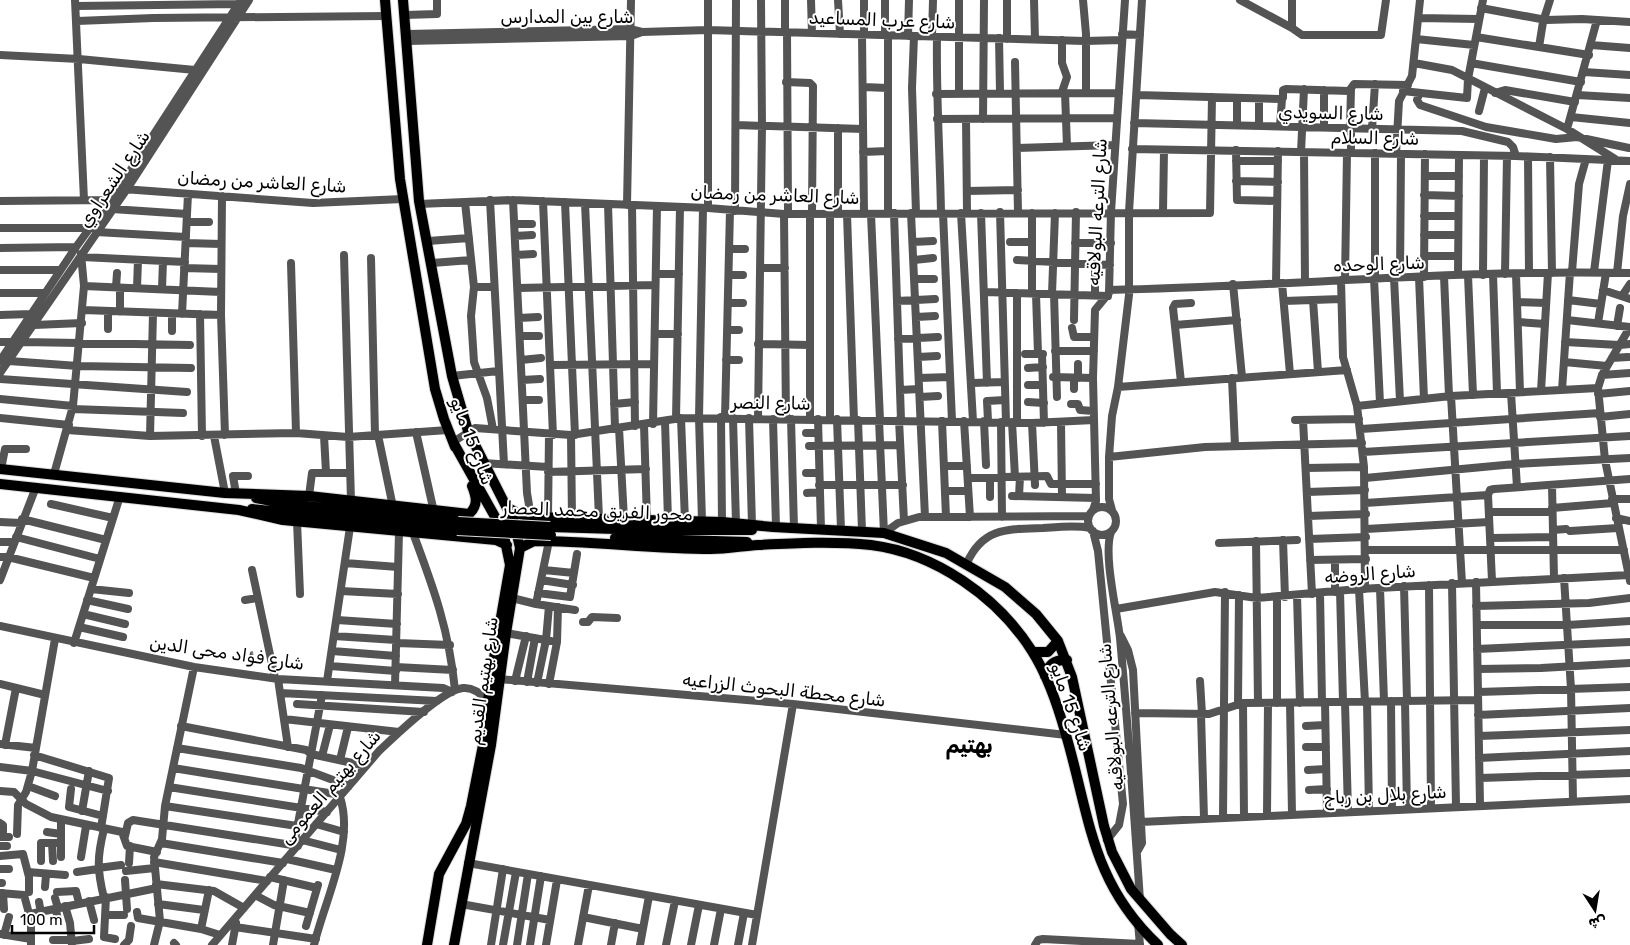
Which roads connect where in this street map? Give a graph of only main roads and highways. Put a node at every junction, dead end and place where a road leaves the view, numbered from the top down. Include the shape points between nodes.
1 (385, 0) edge
2 (403, 0) edge
3 (468, 431) joint
4 (453, 442) junction
5 (0, 469) edge
6 (0, 484) edge
7 (234, 494) junction
8 (507, 508) junction
9 (239, 510) junction
10 (469, 514) junction
11 (531, 517) junction
12 (775, 527) junction
13 (468, 537) junction
14 (534, 541) junction
15 (507, 545) junction
16 (758, 545) junction
17 (520, 548) junction
18 (1058, 641) junction
19 (1033, 652) junction
20 (1066, 660) junction
21 (1045, 676) junction
22 (426, 945) edge
23 (454, 945) edge
24 (1158, 945) edge
25 (1182, 945) edge

1 - 4 main road, شارع 15 مايو via 403,199 432,373
2 - 3 main road, شارع 15 مايو via 419,204 452,376
3 - 8 main road, شارع بهتيم القديم
4 - 10 main road, شارع 15 مايو via 476,496 475,508
4 - 15 main road, شارع بهتيم القديم via 500,524
5 - 7 main road
6 - 9 main road
7 - 10 main road via 309,496
7 - 12 main road, محور الفريق محمد العصار, bridge via 288,504 458,522 650,530 733,531
8 - 11 main road, شارع 15 مايو
8 - 17 main road, شارع بهتيم القديم
9 - 13 main road via 297,521
9 - 16 main road, محور الفريق محمد العصار, bridge via 272,510 507,534 732,540
10 - 13 main road via 478,526 474,535
11 - 12 main road, شارع 15 مايو via 722,522
11 - 14 main road via 526,530
12 - 18 main road, شارع 15 مايو via 884,533 924,544 967,563 1021,600
13 - 15 main road
14 - 16 main road, شارع 15 مايو via 711,549
14 - 17 main road, شارع 15 مايو
15 - 22 main road, شارع بهتيم القديم via 510,565 470,812 439,874
16 - 19 main road, شارع 15 مايو via 871,545 916,557 974,589 1010,622
17 - 23 main road, شارع بهتيم القديم via 491,745
18 - 19 main road via 1048,652
18 - 20 main road, شارع 15 مايو
19 - 21 main road, شارع 15 مايو
20 - 21 main road via 1054,662
20 - 25 main road, شارع 15 مايو via 1107,840 1120,871 1140,900
21 - 24 main road, شارع 15 مايو via 1066,735 1099,859 1114,890

